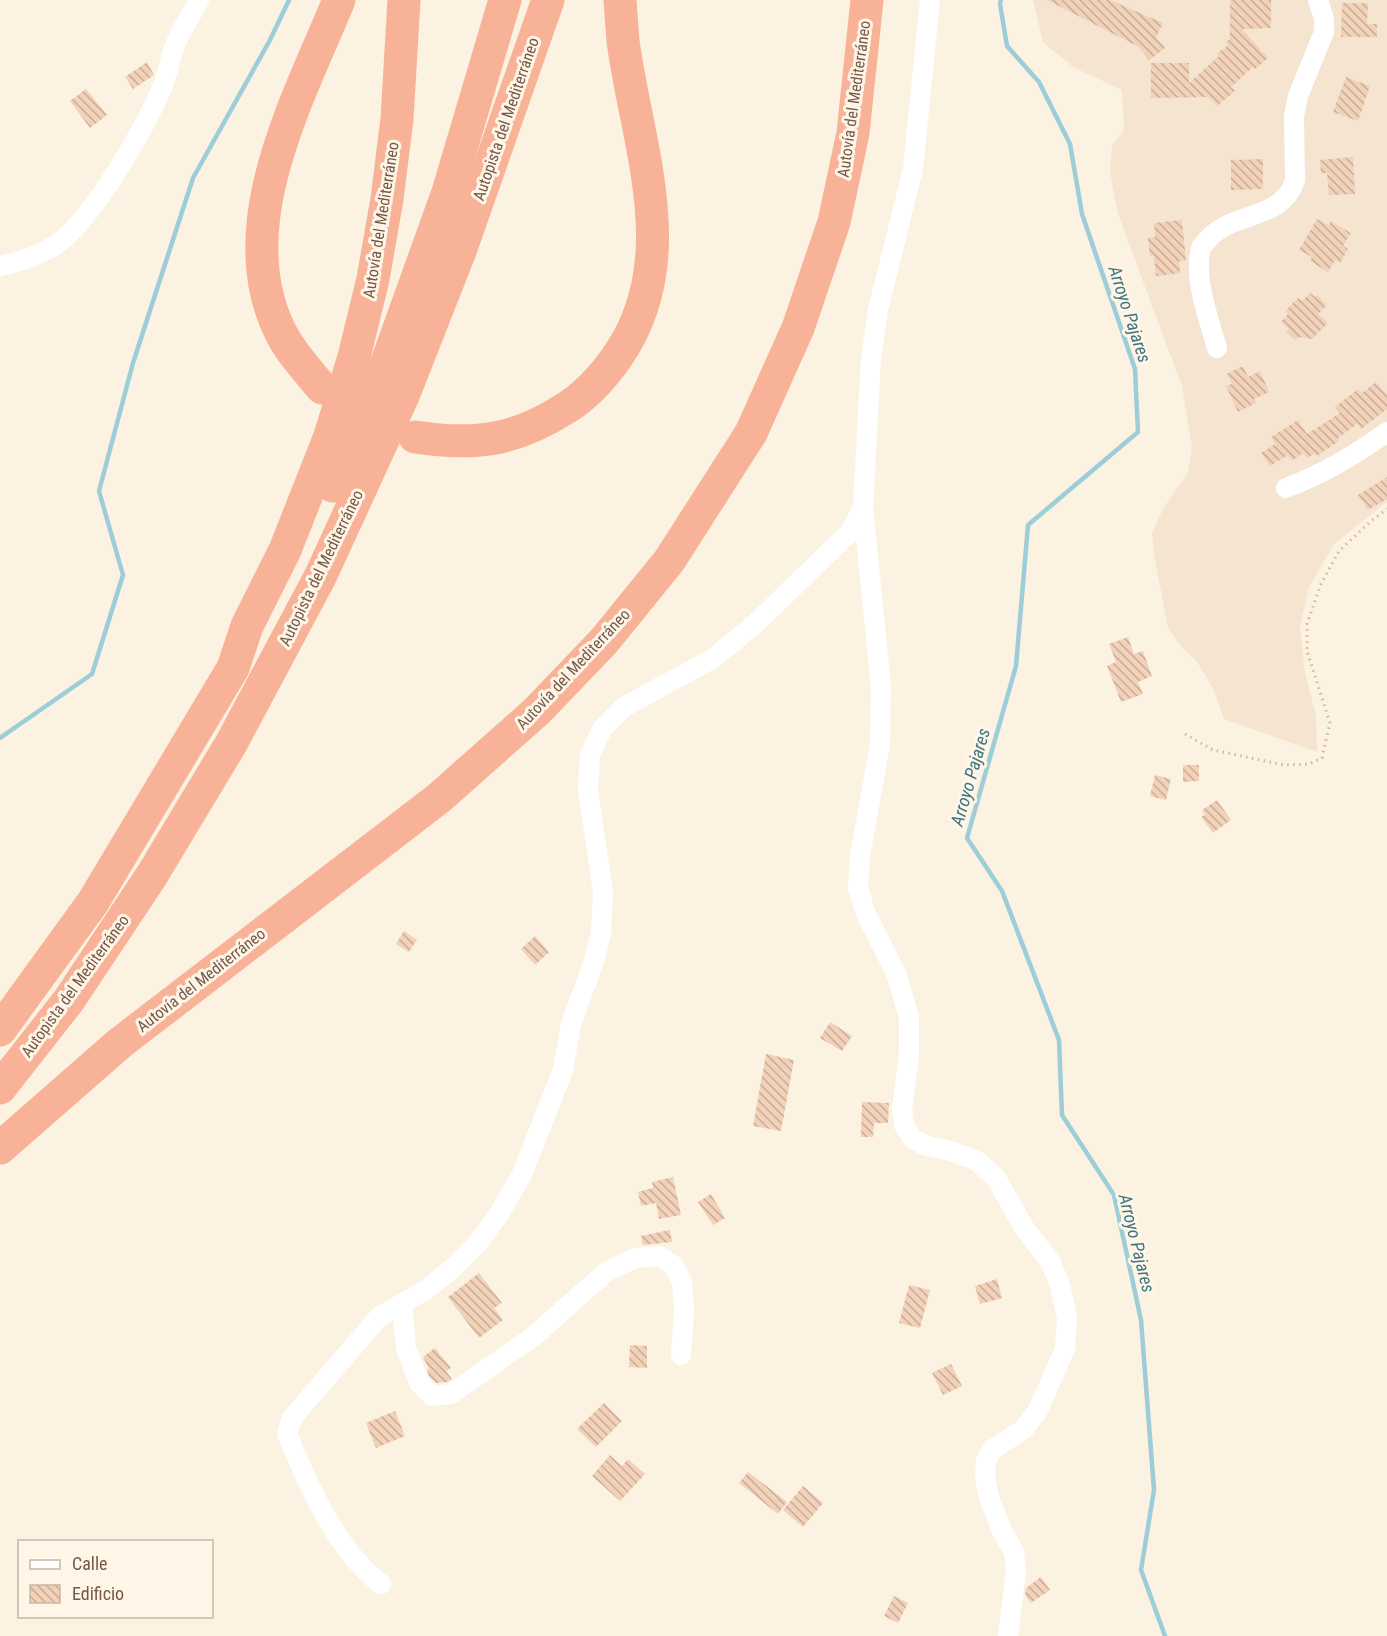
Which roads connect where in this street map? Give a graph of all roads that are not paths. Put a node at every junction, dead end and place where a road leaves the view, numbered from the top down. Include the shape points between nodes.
1 (199, 0) edge
2 (339, 0) edge
3 (404, 0) edge
4 (505, 0) edge
5 (548, 0) edge
6 (620, 0) edge
7 (867, 0) edge
8 (930, 0) edge
9 (1318, 0) edge
10 (0, 266) edge
11 (1217, 348) dead end
12 (322, 387) dead end
13 (1387, 432) edge
14 (415, 437) dead end
15 (1286, 488) dead end
16 (863, 507) junction
17 (233, 668) junction
18 (0, 1030) edge
19 (0, 1088) edge
20 (0, 1148) edge
21 (402, 1303) junction
22 (681, 1355) dead end
23 (381, 1584) dead end
24 (1008, 1636) edge

1 - 10 street via 136,138 82,222 57,244 35,256
2 - 12 highway via 279,147 262,233 264,277 280,332
3 - 17 highway, Autovía del Mediterráneo via 387,200 354,357 330,436 285,549 247,626
4 - 17 highway, Autopista del Mediterráneo via 448,192 387,362 330,494 262,632
5 - 19 highway, Autopista del Mediterráneo via 460,251 403,396 321,575 232,742 152,875 69,1000
6 - 14 highway via 623,41 649,177 653,231 650,274 640,314 625,345 603,376 576,402 543,423 510,436 473,442
7 - 20 highway, Autovía del Mediterráneo via 853,133 834,222 798,328 751,433 669,561 604,641 537,711 439,798 120,1043
8 - 16 street via 913,169 878,310
9 - 11 street via 1324,32 1298,96 1292,190 1277,206 1234,221 1202,246 1201,285
13 - 15 street via 1318,476
16 - 21 street via 850,532 755,624 712,659 624,707 602,729 590,755 588,790 603,892 602,933 571,1024 563,1070 522,1174 499,1214 454,1267
16 - 24 street via 881,687 880,744 858,889 866,914 896,973 909,1017 904,1125 912,1138 924,1145 976,1161 996,1178 1023,1226 1051,1263 1067,1318 1065,1349 1038,1410 1024,1429 993,1449 986,1460 989,1497 1014,1552 1017,1571
17 - 18 highway, Autovía del Mediterráneo via 93,902
21 - 22 street via 406,1347 419,1383 432,1396 451,1394 534,1336 606,1272 635,1258 660,1256 674,1266 682,1282
21 - 23 street via 379,1317 341,1360 292,1418 287,1434 330,1523 364,1572

